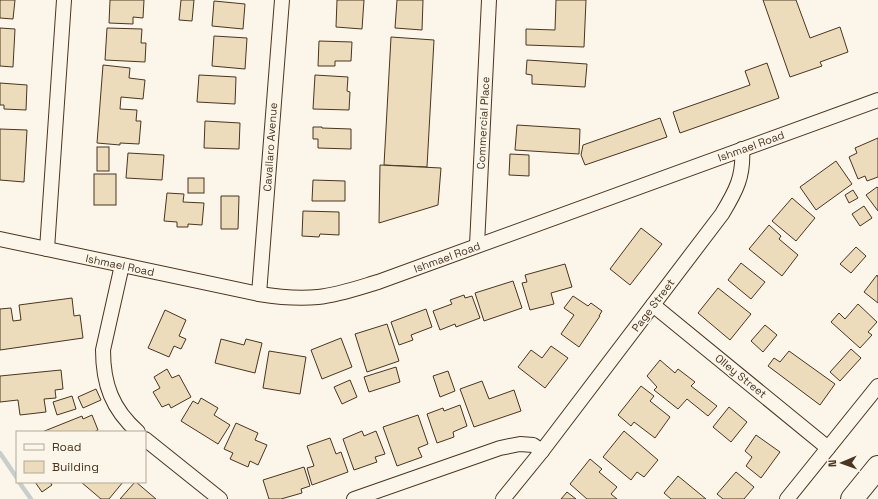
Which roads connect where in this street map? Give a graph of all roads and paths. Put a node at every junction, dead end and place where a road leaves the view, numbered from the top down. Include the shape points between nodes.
1 (64, 0) edge
2 (282, 0) edge
3 (489, 0) edge
4 (878, 100) edge
5 (742, 148) junction
6 (0, 239) edge
7 (478, 245) junction
8 (47, 249) junction
9 (122, 265) junction
10 (259, 294) junction
11 (653, 305) junction
12 (878, 386) edge
13 (137, 431) edge
14 (146, 439) edge
15 (828, 448) junction
16 (542, 451) junction
17 (878, 467) edge
18 (220, 499) edge
19 (354, 499) edge
20 (503, 499) edge
21 (787, 499) edge
22 (852, 499) edge

1 - 8 street
2 - 10 street, Cavallaro Avenue
3 - 7 street, Commercial Place
4 - 5 street, Ishmael Road
5 - 7 street, Ishmael Road
5 - 11 street, Page Street via 741,174 730,201
6 - 8 street, Ishmael Road
7 - 10 street, Ishmael Road via 342,293 304,298
8 - 9 street, Ishmael Road
9 - 10 street, Ishmael Road
9 - 13 street via 103,360 105,379 116,407
11 - 15 street, Olley Street
11 - 16 street, Page Street
12 - 15 street
14 - 18 street
15 - 21 street
16 - 19 street via 533,445 520,444 500,448
16 - 20 street, Page Street
17 - 22 main road

